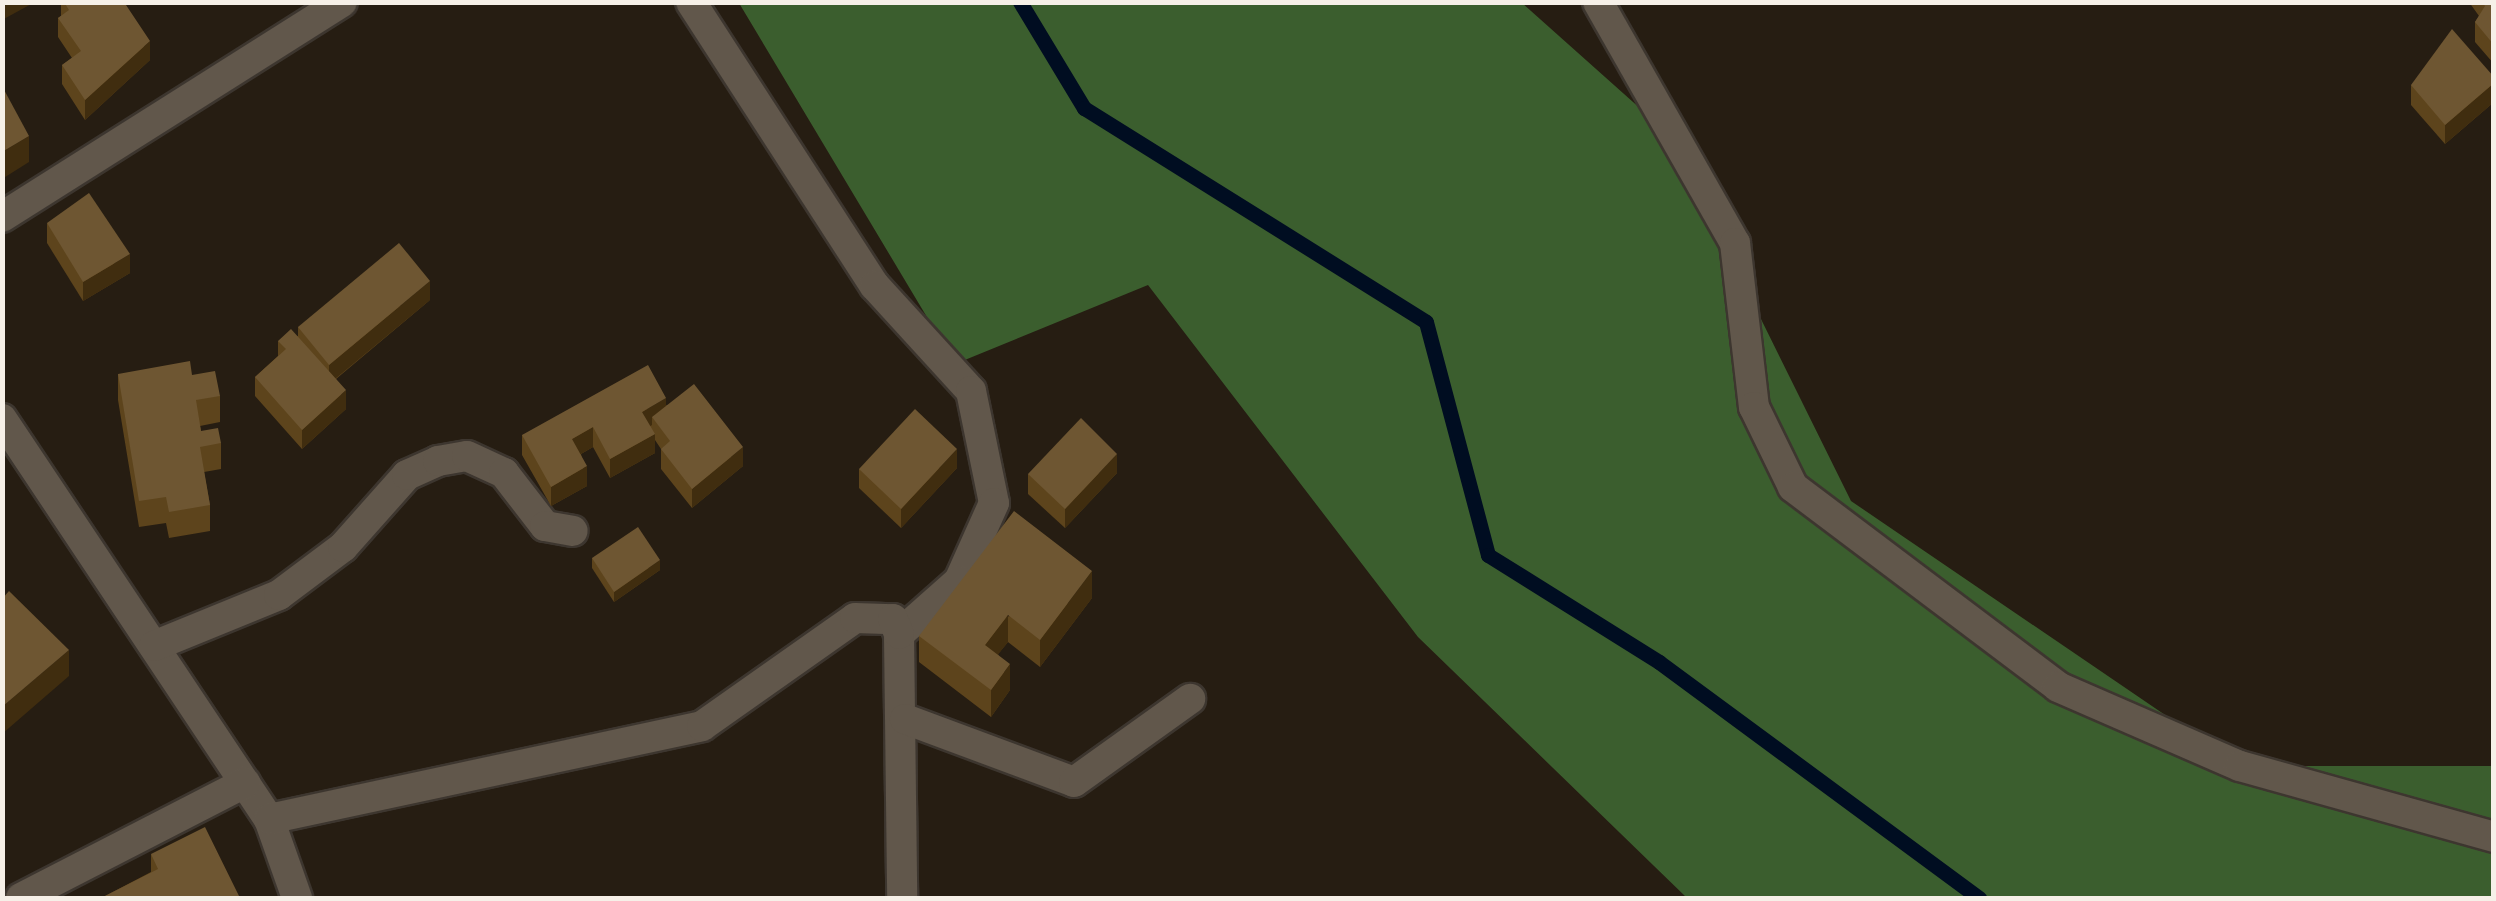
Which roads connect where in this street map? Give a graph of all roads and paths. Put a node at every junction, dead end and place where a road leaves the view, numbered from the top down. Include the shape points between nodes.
1 (342, 2) edge
2 (690, 2) edge
3 (1598, 2) edge
4 (2, 217) edge
5 (2, 419) edge
6 (573, 531) dead end
7 (898, 634) junction
8 (154, 646) junction
9 (1190, 699) dead end
10 (905, 718) junction
11 (246, 783) junction
12 (270, 819) junction
13 (2494, 837) edge
14 (22, 898) edge
15 (297, 898) edge
16 (902, 898) edge

1 - 4 street
2 - 7 street via 875,286 971,391 994,502 959,582
3 - 13 street via 1735,243 1754,407 1793,487 2058,686 2240,766
5 - 8 street
6 - 8 street via 546,526 504,473 467,456 438,461 407,475 343,547 279,595
7 - 10 street
7 - 12 street via 892,619 855,618 702,726
8 - 11 street
9 - 10 street via 1074,782
10 - 16 street
11 - 12 street
11 - 14 street
12 - 15 street

